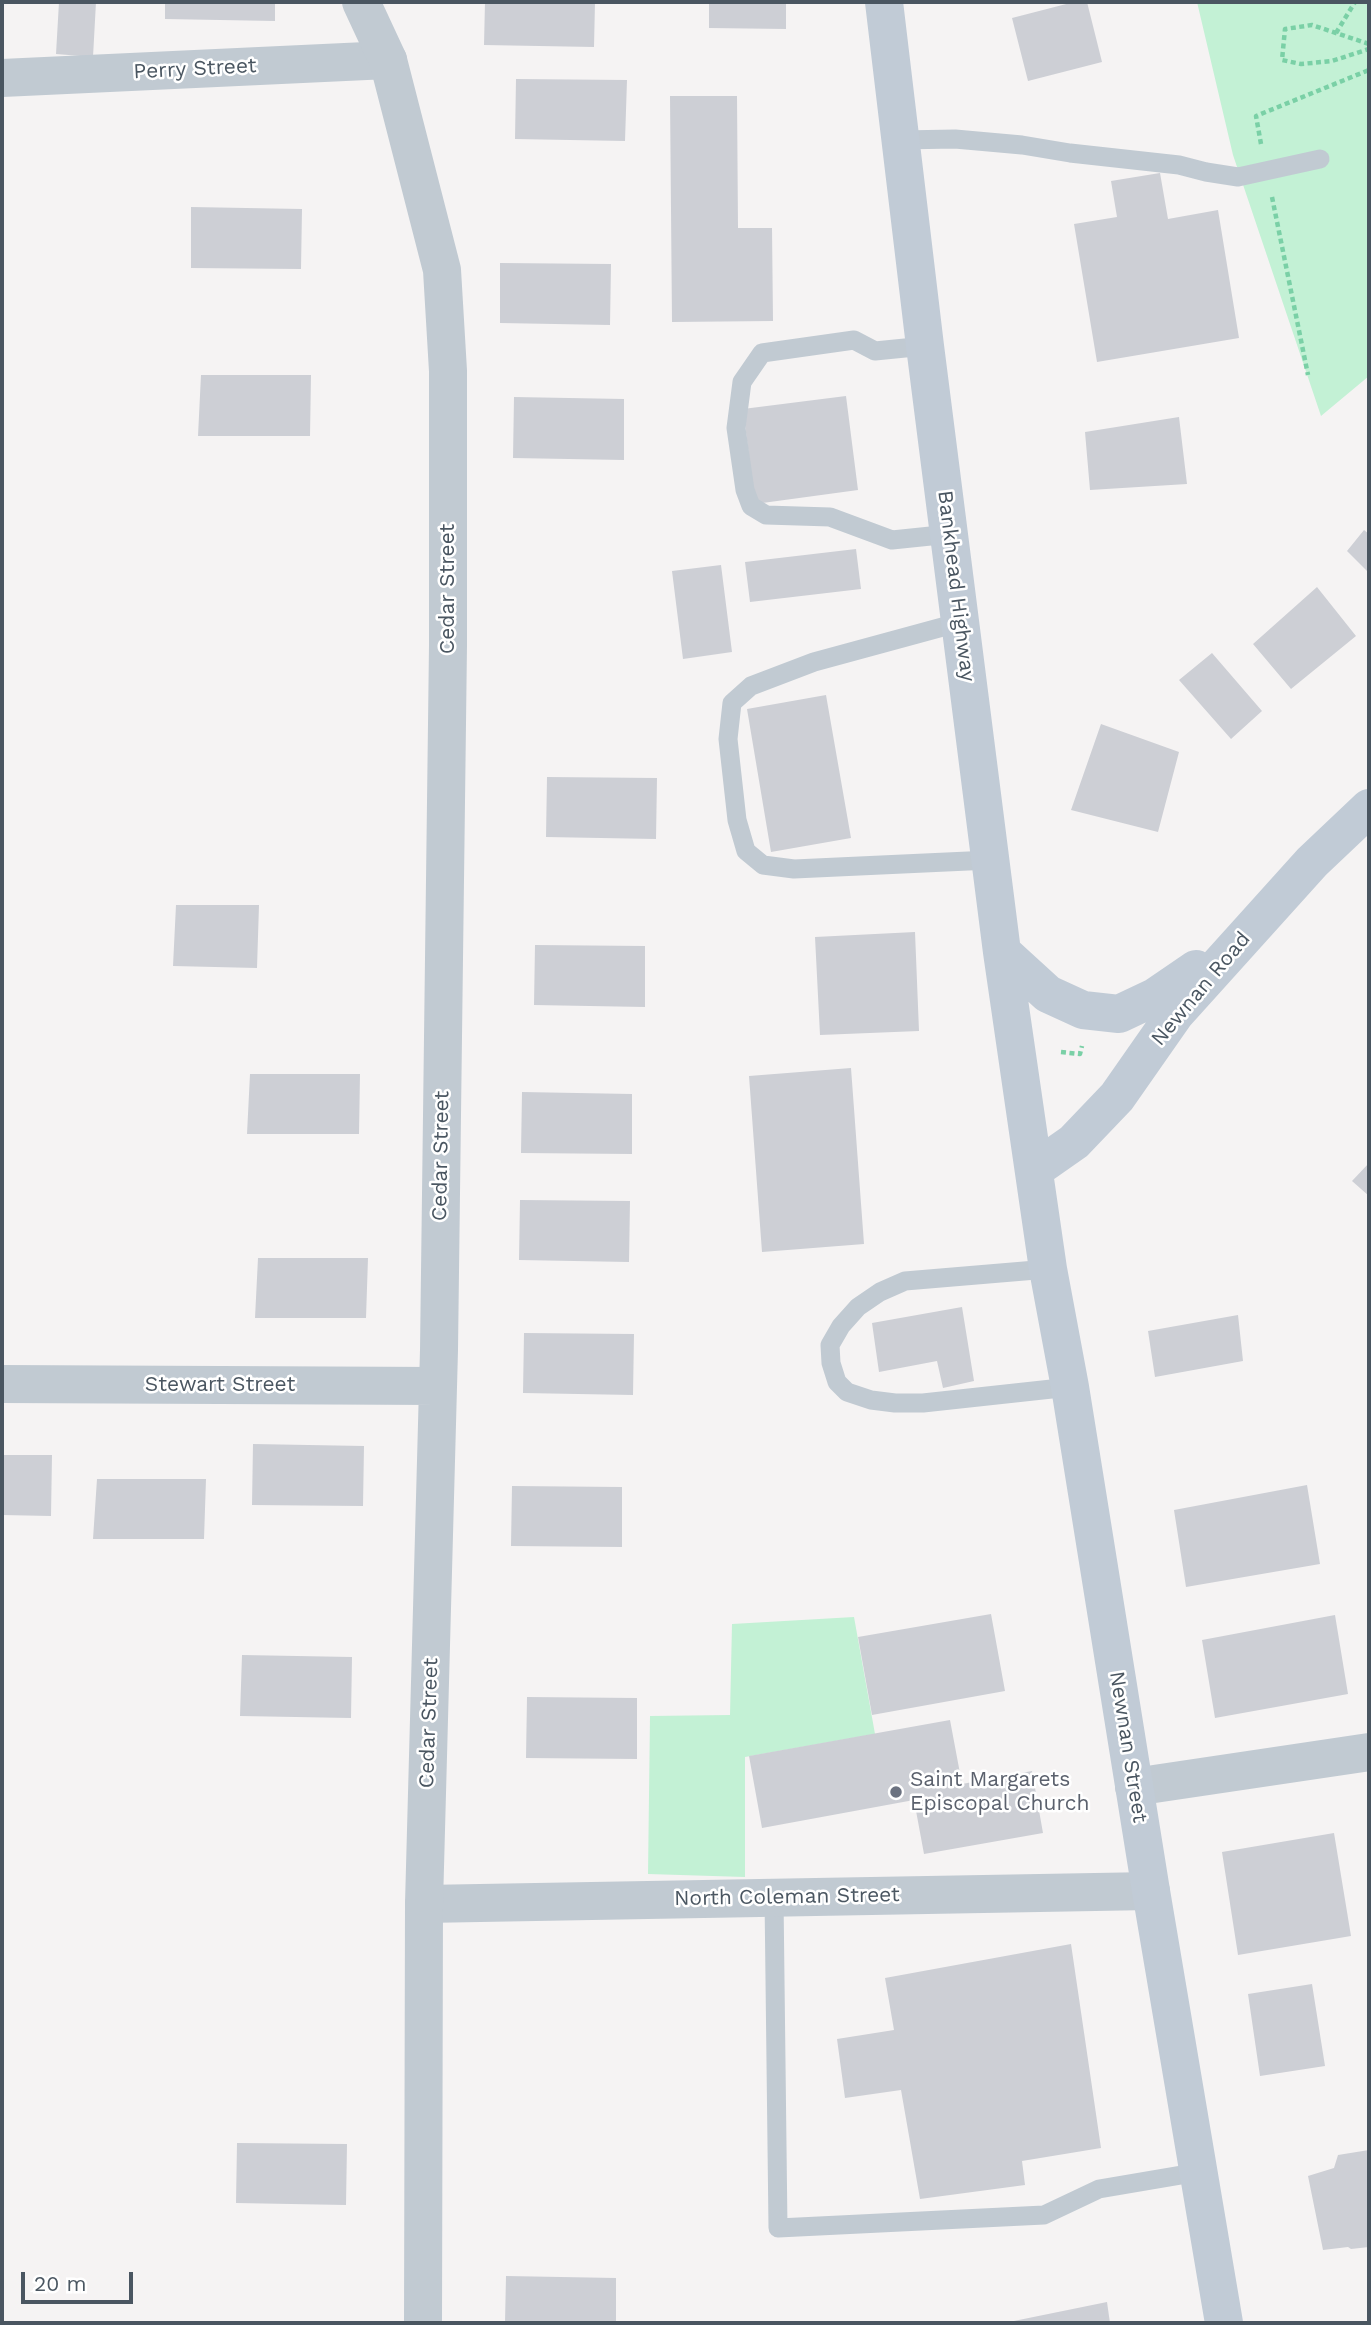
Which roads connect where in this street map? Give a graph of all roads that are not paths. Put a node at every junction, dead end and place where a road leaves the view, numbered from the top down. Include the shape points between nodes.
1 (361, 2) edge
2 (884, 2) edge
3 (388, 60) junction
4 (2, 78) edge
5 (901, 141) junction
6 (1320, 159) dead end
7 (925, 346) junction
8 (950, 534) junction
9 (961, 622) junction
10 (1369, 808) edge
11 (990, 860) junction
12 (1249, 931) junction
13 (1002, 952) junction
14 (1034, 1170) junction
15 (1048, 1269) junction
16 (2, 1384) edge
17 (438, 1385) junction
18 (1070, 1387) junction
19 (1369, 1752) edge
20 (1134, 1787) junction
21 (1151, 1891) junction
22 (774, 1898) junction
23 (424, 1904) junction
24 (1199, 2172) junction
25 (423, 2323) edge
26 (1224, 2323) edge

1 - 3 street, Cedar Street
2 - 5 main road, Bankhead Highway
3 - 4 street, Perry Street
3 - 17 street, Cedar Street via 442,270 448,371
5 - 6 lane via 955,139 1021,145 1238,177
5 - 7 main road, Bankhead Highway
7 - 8 main road, Bankhead Highway
7 - 8 lane via 875,351 854,340 762,354 742,382 736,428 745,490 751,506 766,514 830,517 892,540
8 - 9 main road, Bankhead Highway
9 - 11 main road, Bankhead Highway
9 - 11 lane via 814,662 751,686 732,703 728,739 737,820 746,851 763,865 794,869
10 - 12 main road, Newnan Road
11 - 13 main road, Bankhead Highway
12 - 13 main road via 1155,998 1119,1014 1083,1010 1048,994
12 - 14 main road, Newnan Road via 1175,1014 1117,1097 1074,1142
13 - 14 main road, Bankhead Highway
14 - 15 main road, Newnan Street
15 - 18 main road, Newnan Street
15 - 18 lane via 905,1281 858,1307 830,1345 831,1363 837,1382 847,1392 895,1403
16 - 17 street, Stewart Street
17 - 23 street, Cedar Street
18 - 20 main road, Newnan Street
19 - 20 street
20 - 21 main road, Newnan Street
21 - 22 street, North Coleman Street
21 - 24 main road, Newnan Street
22 - 23 street, North Coleman Street
22 - 24 lane via 778,2228 1044,2215 1099,2189
23 - 25 street, Cedar Street
24 - 26 main road, Newnan Street

